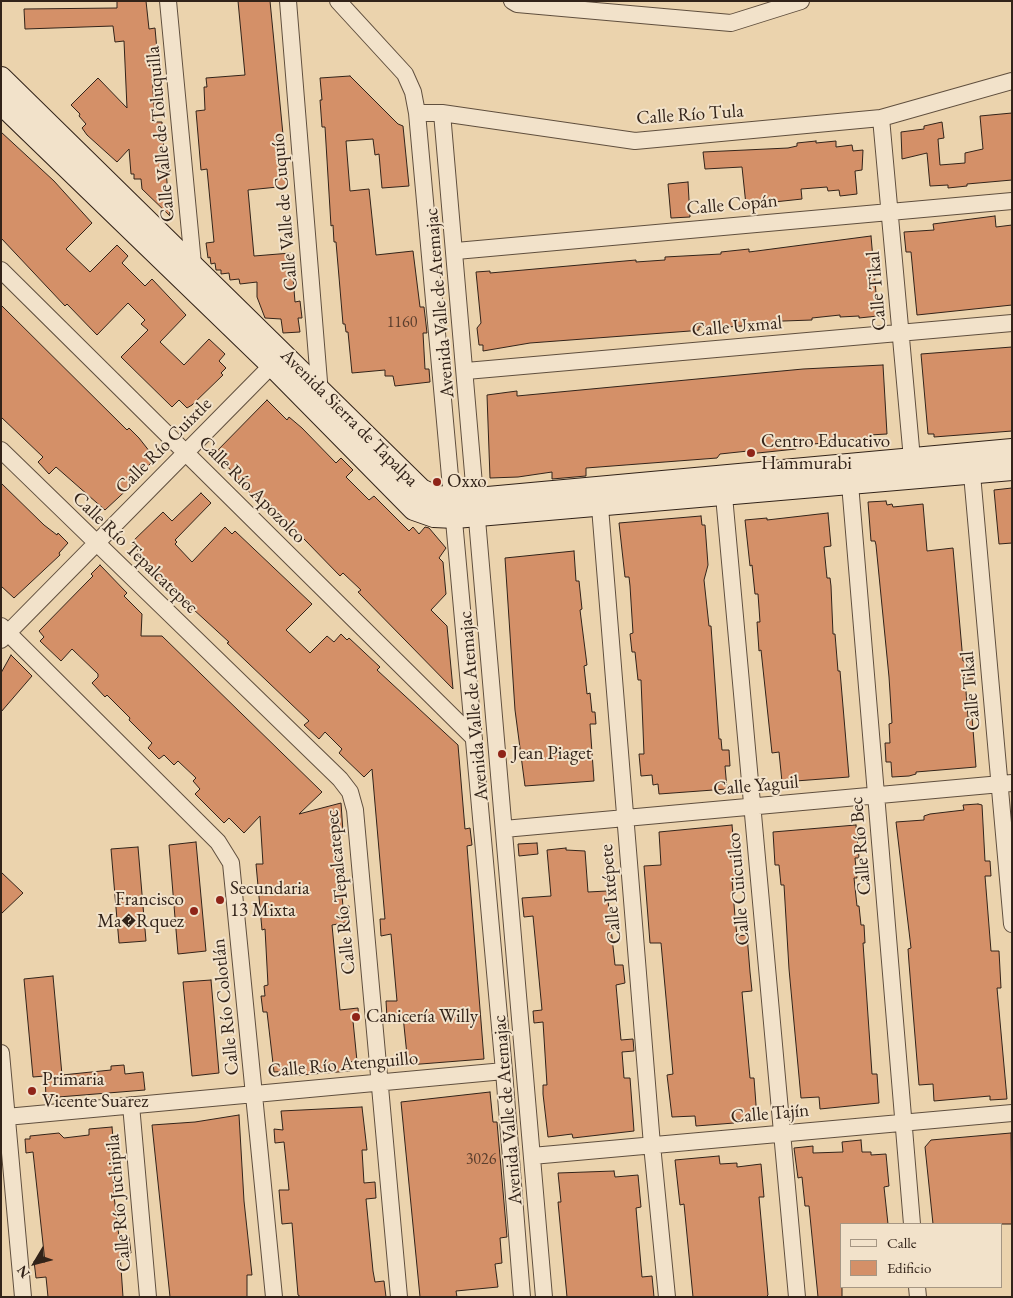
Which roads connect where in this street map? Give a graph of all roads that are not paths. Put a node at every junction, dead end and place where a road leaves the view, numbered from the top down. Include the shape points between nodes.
1 (168, 1) edge
2 (288, 1) edge
3 (338, 1) edge
4 (512, 1) edge
5 (801, 1) edge
6 (1012, 81) edge
7 (2, 84) edge
8 (417, 113) junction
9 (442, 113) junction
10 (881, 118) junction
11 (1012, 201) edge
12 (889, 211) junction
13 (456, 251) junction
14 (193, 264) junction
15 (1, 270) edge
16 (1012, 323) edge
17 (901, 333) junction
18 (272, 365) junction
19 (466, 371) junction
20 (319, 390) junction
21 (323, 418) junction
22 (1, 450) edge
23 (1012, 450) edge
24 (186, 452) junction
25 (912, 459) junction
26 (971, 463) junction
27 (1012, 469) edge
28 (849, 474) junction
29 (723, 486) junction
30 (600, 497) junction
31 (477, 507) junction
32 (454, 508) junction
33 (96, 543) junction
34 (4, 633) edge
35 (474, 738) junction
36 (1006, 784) edge
37 (876, 796) junction
38 (752, 807) junction
39 (625, 818) junction
40 (504, 829) junction
41 (1012, 924) edge
42 (1, 1053) edge
43 (504, 1071) junction
44 (379, 1082) junction
45 (254, 1094) junction
46 (131, 1105) junction
47 (1012, 1113) edge
48 (6, 1117) junction
49 (904, 1122) junction
50 (782, 1133) junction
51 (652, 1145) junction
52 (532, 1156) junction
53 (912, 1223) edge
54 (23, 1297) edge
55 (148, 1297) edge
56 (274, 1297) edge
57 (399, 1297) edge
58 (522, 1297) edge
59 (544, 1297) edge
60 (668, 1297) edge
61 (797, 1297) edge

1 - 14 street, Calle Valle de Toluquilla
2 - 20 street, Calle Valle de Cuquío
3 - 8 street via 405,74
4 - 5 street via 731,23
6 - 10 street, Calle Río Tula
7 - 14 street, Avenida Sierra de Tapalpa
7 - 18 street, Avenida Sierra de Tapalpa
8 - 9 street, Calle Río Tula
8 - 32 street, Avenida Valle de Atemajac
9 - 10 street, Calle Río Tula via 635,141
9 - 13 street, Avenida Valle de Atemajac
10 - 12 street, Calle Tikal
11 - 12 street, Calle Copán
12 - 13 street, Calle Copán
12 - 17 street, Calle Tikal
13 - 19 street, Avenida Valle de Atemajac
14 - 20 street, Avenida Sierra de Tapalpa
15 - 24 street, Calle Río Apozolco
16 - 17 street, Calle Uxmal
17 - 19 street, Calle Uxmal
17 - 25 street, Calle Tikal
18 - 21 street, Avenida Sierra de Tapalpa
18 - 24 street, Calle Río Cuixtle
19 - 31 street, Avenida Valle de Atemajac
20 - 21 street, Calle Valle de Cuquío
20 - 32 street, Avenida Sierra de Tapalpa via 421,490
21 - 32 street, Avenida Sierra de Tapalpa via 414,509 434,516
22 - 33 street, Calle Río Tepalcatepec
23 - 26 street, Avenida Sierra de Tapalpa
24 - 33 street, Calle Río Cuixtle
24 - 35 street, Calle Río Apozolco
25 - 26 street, Avenida Sierra de Tapalpa
25 - 28 street, Avenida Sierra de Tapalpa
26 - 27 street, Avenida Sierra de Tapalpa
26 - 28 street, Avenida Sierra de Tapalpa
26 - 36 street, Calle Tikal
28 - 29 street, Avenida Sierra de Tapalpa
28 - 37 street, Calle Río Bec
29 - 30 street, Avenida Sierra de Tapalpa
29 - 38 street, Calle Cuicuilco
30 - 31 street, Avenida Sierra de Tapalpa
30 - 39 street, Calle Ixtépete
31 - 32 street, Avenida Sierra de Tapalpa
31 - 40 street, Avenida Valle de Atemajac
32 - 35 street, Avenida Valle de Atemajac
33 - 34 street, Calle Río Cuixtle
33 - 44 street, Calle Río Tepalcatepec via 350,792 355,810
34 - 45 street, Calle Río Colotlán via 218,842 228,856 233,871
35 - 43 street, Avenida Valle de Atemajac
36 - 37 street, Calle Yaguil
36 - 41 street, Calle Tikal
37 - 38 street, Calle Yaguil
37 - 49 street, Calle Río Bec
38 - 39 street, Calle Yaguil
38 - 50 street, Calle Cuicuilco
39 - 40 street, Calle Yaguil
39 - 51 street, Calle Ixtépete
40 - 52 street, Avenida Valle de Atemajac
42 - 48 street
43 - 44 street, Calle Río Atenguillo
43 - 58 street, Avenida Valle de Atemajac
44 - 45 street, Calle Río Atenguillo
44 - 57 street, Calle Río Tepalcatepec
45 - 46 street, Calle Río Atenguillo
45 - 56 street, Calle Río Colotlán
46 - 48 street, Calle Río Atenguillo
46 - 55 street, Calle Río Juchipila
47 - 49 street, Calle Tajín
48 - 54 street
49 - 50 street, Calle Tajín
49 - 53 street, Calle Río Bec
50 - 51 street, Calle Tajín
50 - 61 street, Calle Cuicuilco
51 - 52 street, Calle Tajín
51 - 60 street, Calle Ixtépete
52 - 59 street, Avenida Valle de Atemajac

